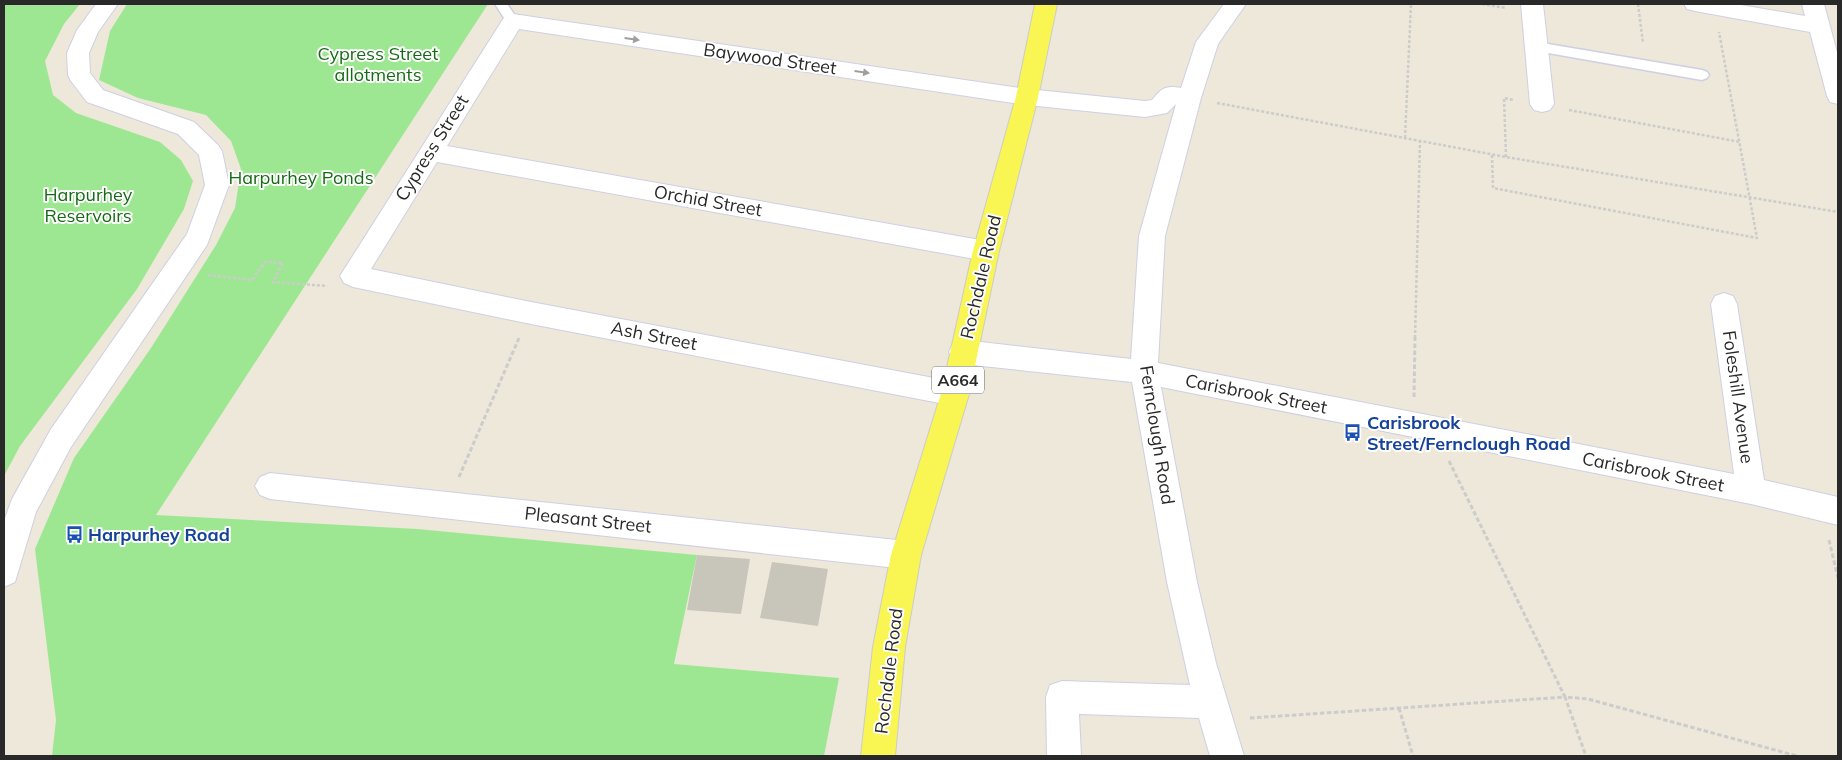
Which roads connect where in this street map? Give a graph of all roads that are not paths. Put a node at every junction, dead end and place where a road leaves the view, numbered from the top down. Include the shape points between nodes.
1 (107, 4) edge
2 (1046, 4) edge
3 (1235, 4) edge
4 (1532, 4) edge
5 (1813, 4) edge
6 (1704, 5) edge
7 (507, 12) edge
8 (1819, 26) junction
9 (1536, 47) junction
10 (1702, 75) dead end
11 (1838, 94) edge
12 (1027, 96) junction
13 (1189, 98) junction
14 (1542, 104) road end
15 (430, 152) junction
16 (986, 251) junction
17 (352, 276) joint
18 (1724, 304) dead end
19 (963, 352) junction
20 (1144, 372) junction
21 (955, 394) junction
22 (270, 486) dead end
23 (1751, 491) junction
24 (1838, 511) edge
25 (906, 555) junction
26 (4, 572) edge
27 (1214, 711) junction
28 (878, 756) edge
29 (1064, 756) edge
30 (1227, 756) edge

1 - 26 street via 88,30 78,52 80,75 94,96 186,128 210,150 217,185 198,238 60,438 22,509
2 - 12 main road, Rochdale Road / A664
3 - 13 street, Fernclough Road via 1207,42
4 - 9 street
5 - 8 street
6 - 8 street
7 -> 12 street, Baywood Street via 584,31
7 - 15 street, Cypress Street
8 - 11 street
9 - 10 lane
9 - 14 street
12 - 13 street, Baywood Street via 1145,109 1158,107 1169,94
12 - 16 main road, Rochdale Road / A664
13 - 20 street, Fernclough Road via 1152,236
15 - 16 street, Orchid Street
15 - 17 street, Cypress Street
16 - 19 main road, Rochdale Road / A664
17 - 21 street, Ash Street
18 - 23 street, Foleshill Avenue
19 - 20 street, Carisbrook Street
19 - 21 main road, Rochdale Road / A664
20 - 23 street, Carisbrook Street
20 - 27 street, Fernclough Road via 1182,582
21 - 25 main road, Rochdale Road / A664
22 - 25 street, Pleasant Street
23 - 24 street, Carisbrook Street
25 - 28 main road, Rochdale Road / A664 via 890,647
27 - 29 street via 1062,697
27 - 30 street, Fernclough Road

